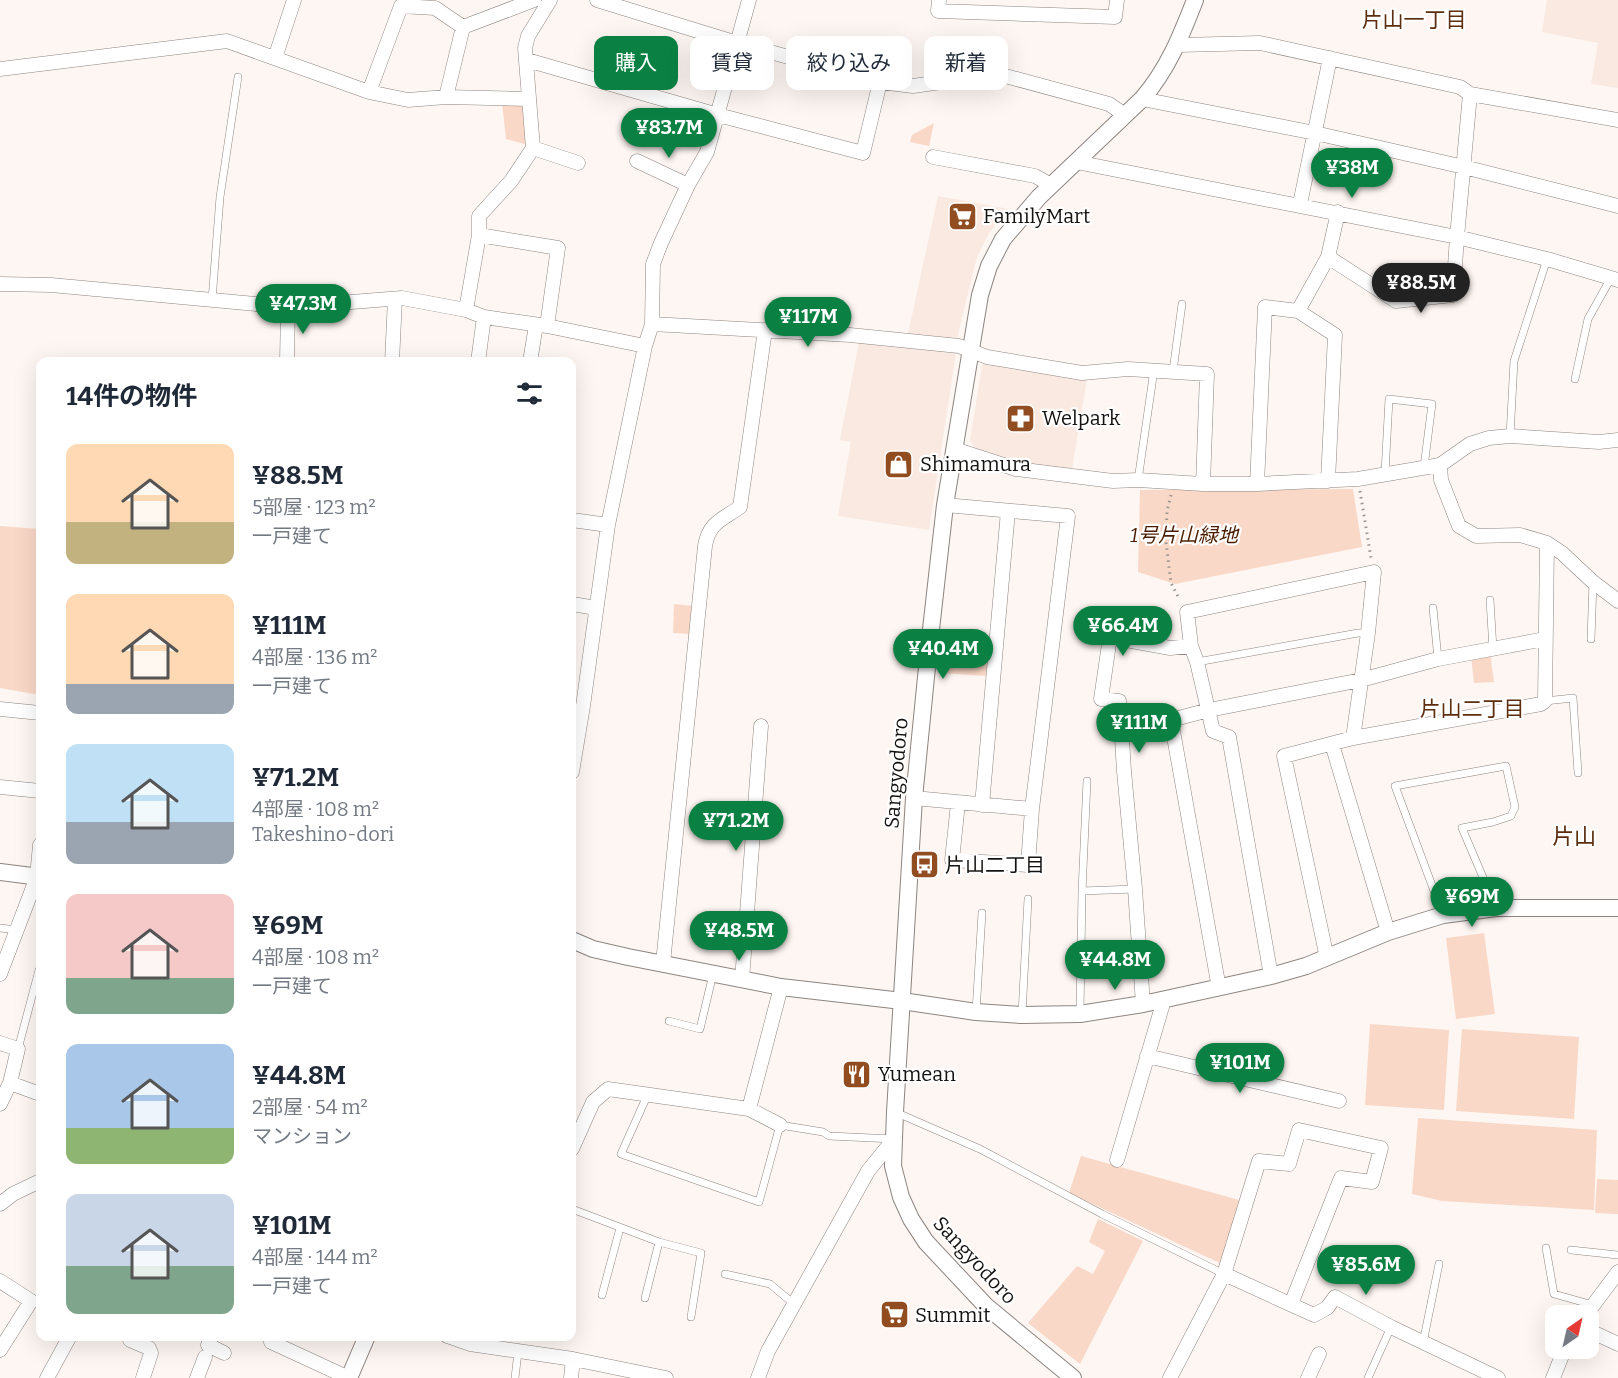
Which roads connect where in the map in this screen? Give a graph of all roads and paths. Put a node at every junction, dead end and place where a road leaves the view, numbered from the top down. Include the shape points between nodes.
1 (294, 0) edge
2 (534, 0) edge
3 (550, 0) edge
4 (597, 0) edge
5 (749, 0) edge
6 (939, 0) edge
7 (1118, 0) edge
8 (1195, 0) edge
9 (463, 27) junction
10 (714, 36) edge
11 (739, 36) edge
12 (1178, 45) junction
13 (275, 58) junction
14 (1330, 58) junction
15 (527, 60) junction
16 (0, 69) edge
17 (238, 77) dead end
18 (912, 86) edge
19 (725, 90) edge
20 (878, 90) edge
21 (369, 92) junction
22 (1470, 94) junction
23 (446, 97) junction
24 (528, 99) junction
25 (1142, 99) junction
26 (718, 115) junction
27 (1125, 115) junction
28 (1618, 120) edge
29 (1315, 133) junction
30 (533, 148) junction
31 (942, 156) dead end
32 (637, 161) dead end
33 (1076, 162) junction
34 (578, 163) dead end
35 (1464, 167) junction
36 (688, 185) junction
37 (1051, 185) junction
38 (1300, 204) junction
39 (1618, 206) edge
40 (1338, 212) junction
41 (479, 235) junction
42 (1457, 237) junction
43 (1328, 258) junction
44 (1547, 259) junction
45 (1614, 279) edge
46 (0, 284) edge
47 (394, 299) junction
48 (212, 300) junction
49 (1182, 304) dead end
50 (288, 307) junction
51 (466, 310) junction
52 (1298, 311) junction
53 (484, 317) junction
54 (652, 324) junction
55 (541, 326) junction
56 (765, 330) junction
57 (645, 346) junction
58 (970, 351) junction
59 (287, 357) edge
60 (392, 357) edge
61 (479, 357) edge
62 (532, 357) edge
63 (1154, 370) junction
64 (1173, 371) junction
65 (1575, 379) dead end
66 (1510, 436) junction
67 (1618, 440) edge
68 (954, 449) junction
69 (1440, 465) junction
70 (1424, 467) junction
71 (1385, 473) junction
72 (1358, 479) junction
73 (1138, 480) junction
74 (1328, 481) junction
75 (1168, 482) junction
76 (1203, 484) junction
77 (1257, 484) junction
78 (945, 505) junction
79 (1008, 511) junction
80 (576, 521) edge
81 (608, 525) junction
82 (1547, 543) junction
83 (1374, 572) junction
84 (1593, 582) junction
85 (1490, 600) dead end
86 (1618, 601) edge
87 (576, 605) edge
88 (596, 608) junction
89 (1432, 608) dead end
90 (1187, 612) junction
91 (1368, 633) junction
92 (1545, 639) junction
93 (1591, 639) dead end
94 (1191, 646) junction
95 (1493, 649) junction
96 (1438, 659) junction
97 (1197, 662) junction
98 (1361, 680) junction
99 (1545, 701) junction
100 (0, 709) edge
101 (1209, 710) junction
102 (36, 713) edge
103 (1171, 720) junction
104 (1121, 722) junction
105 (761, 726) dead end
106 (1353, 738) junction
107 (1332, 744) junction
108 (576, 750) edge
109 (1578, 773) dead end
110 (1088, 781) dead end
111 (0, 787) edge
112 (36, 791) edge
113 (914, 798) junction
114 (958, 803) junction
115 (982, 805) junction
116 (1032, 809) junction
117 (0, 872) edge
118 (36, 877) edge
119 (36, 884) edge
120 (1135, 889) junction
121 (1082, 891) junction
122 (1028, 900) dead end
123 (1496, 908) junction
124 (1618, 908) edge
125 (982, 913) dead end
126 (1443, 915) junction
127 (0, 928) edge
128 (17, 930) junction
129 (1388, 932) junction
130 (576, 942) edge
131 (1327, 958) junction
132 (663, 963) junction
133 (0, 974) edge
134 (713, 974) junction
135 (1272, 976) junction
136 (742, 980) junction
137 (36, 981) edge
138 (782, 987) junction
139 (1219, 988) junction
140 (1164, 1000) junction
141 (902, 1001) junction
142 (1143, 1004) junction
143 (976, 1012) junction
144 (1080, 1014) junction
145 (1022, 1015) junction
146 (669, 1021) dead end
147 (0, 1043) edge
148 (18, 1049) junction
149 (1147, 1056) junction
150 (10, 1083) junction
151 (36, 1093) edge
152 (647, 1096) junction
153 (1339, 1101) dead end
154 (0, 1104) edge
155 (749, 1109) junction
156 (895, 1112) junction
157 (780, 1125) junction
158 (894, 1139) junction
159 (576, 1140) edge
160 (1117, 1160) dead end
161 (36, 1183) edge
162 (0, 1204) edge
163 (576, 1211) edge
164 (620, 1228) junction
165 (659, 1242) junction
166 (1546, 1248) dead end
167 (1571, 1250) dead end
168 (1618, 1255) edge
169 (1439, 1264) dead end
170 (725, 1274) dead end
171 (1224, 1274) junction
172 (1616, 1278) edge
173 (0, 1281) edge
174 (602, 1295) dead end
175 (645, 1298) dead end
176 (794, 1304) junction
177 (1291, 1304) junction
178 (1578, 1305) edge
179 (1593, 1305) edge
180 (691, 1317) dead end
181 (1390, 1327) junction
182 (1599, 1335) edge
183 (67, 1341) edge
184 (132, 1341) edge
185 (210, 1341) edge
186 (272, 1341) edge
187 (366, 1341) edge
188 (476, 1341) edge
189 (1423, 1343) junction
190 (1618, 1344) edge
191 (0, 1350) edge
192 (518, 1352) junction
193 (224, 1353) dead end
194 (1319, 1354) dead end
195 (205, 1357) dead end
196 (573, 1359) junction
197 (1562, 1359) edge
198 (1063, 1375) edge
199 (1557, 1377) edge
200 (47, 1378) edge
201 (143, 1378) edge
202 (197, 1378) edge
203 (349, 1378) edge
204 (515, 1378) edge
205 (571, 1378) edge
206 (666, 1378) edge
207 (758, 1378) edge
208 (1170, 1378) edge
209 (1308, 1378) edge
210 (1368, 1378) edge
211 (1498, 1378) edge

1 - 13 street
2 - 9 street
3 - 15 street via 528,36
4 - 10 street
5 - 11 street
6 - 7 street via 938,11 1115,18
8 - 12 street, Sangyodoro
9 - 21 street via 435,8 401,6
9 - 23 street
12 - 14 street via 1260,43
12 - 25 street, Sangyodoro
13 - 16 street via 227,41
13 - 21 street
14 - 22 street via 1460,87
14 - 29 street
15 - 24 street
15 - 26 street
17 - 48 lane via 220,197
18 - 27 street via 998,74 1109,105
19 - 26 street
20 - 26 street via 862,153
21 - 23 street via 408,100
22 - 28 street
22 - 35 street
23 - 24 street
24 - 30 street
25 - 27 street, Sangyodoro
25 - 29 street
26 - 36 street via 707,152
27 - 33 street, Sangyodoro
29 - 35 street
29 - 38 street
30 - 34 street
30 - 41 street via 480,216
31 - 37 street via 1035,176
32 - 36 street
33 - 37 street, Sangyodoro
33 - 38 street
35 - 39 street
35 - 42 street
36 - 54 street via 653,264
37 - 58 street, Sangyodoro via 1003,239 988,266
38 - 40 street
40 - 42 street
40 - 43 street
41 - 51 street
41 - 55 street via 558,248
42 - 43 street via 1453,295 1396,301
42 - 44 street
43 - 52 street
44 - 45 street
44 - 66 lane via 1514,361
45 - 65 lane via 1588,319
46 - 48 street
47 - 50 street
47 - 51 street
47 - 60 street
48 - 50 street
49 - 64 lane
50 - 59 street
51 - 53 street
52 - 74 street via 1335,335
52 - 77 street via 1265,307
53 - 55 street
53 - 61 street
54 - 56 street
54 - 57 street
55 - 57 street
55 - 62 street
56 - 58 street via 959,346
56 - 132 street via 740,507 712,525 705,546
57 - 81 street
58 - 63 street via 1082,373
58 - 68 street, Sangyodoro
63 - 64 street
63 - 73 lane
64 - 76 street via 1207,374
66 - 67 street
66 - 69 street via 1470,444
68 - 73 street via 1016,469 1113,481
68 - 78 street, Sangyodoro
69 - 70 street
69 - 82 street via 1441,480 1459,526 1476,536 1520,536
70 - 71 street
70 - 71 lane via 1432,404 1389,399
71 - 72 street
72 - 74 street
72 - 83 path
73 - 75 street
74 - 77 street
75 - 76 street
75 - 90 path via 1171,497 1166,542 1171,583
76 - 77 street
78 - 79 street
78 - 113 street, Sangyodoro
79 - 115 street
79 - 116 street via 1068,516
80 - 81 street
81 - 88 street
82 - 84 street
82 - 92 street
83 - 90 street
83 - 91 street
84 - 86 street
84 - 93 lane
85 - 95 lane
87 - 88 street
88 - 108 street
89 - 96 lane
90 - 94 street
91 - 97 lane
91 - 98 street
92 - 95 street
92 - 99 street
94 - 97 street
94 - 104 street via 1170,648 1110,637 1101,699 1119,701
95 - 96 street
96 - 98 street
97 - 101 street
98 - 101 street
98 - 106 street
99 - 106 street
99 - 109 lane via 1573,698
100 - 102 street
101 - 103 street
101 - 135 street via 1213,731 1229,737
103 - 104 street via 1164,715
103 - 139 street
104 - 120 street
105 - 136 street
106 - 107 street
107 - 129 street
107 - 131 street via 1284,756
110 - 121 lane
111 - 112 street
113 - 114 street
113 - 141 street, Sangyodoro
114 - 115 street
114 - 116 street via 952,860 1028,865
115 - 116 street
117 - 118 street
119 - 128 street
120 - 121 lane
120 - 142 street
121 - 144 lane
122 - 145 lane
123 - 124 street
123 - 126 street
123 - 126 lane via 1462,828 1510,816 1515,807 1506,766 1395,786
125 - 143 lane
126 - 129 street
127 - 128 lane
128 - 133 street
129 - 131 street
130 - 132 street via 593,949
131 - 135 street
132 - 134 street
134 - 136 street
134 - 146 lane via 700,1029
135 - 139 street
136 - 138 street
137 - 148 lane
138 - 141 street
138 - 155 street
139 - 140 street
140 - 142 street
140 - 149 street
141 - 143 street
141 - 156 street, Sangyodoro
142 - 144 street
143 - 145 street
144 - 145 street
147 - 148 street
148 - 150 street
149 - 153 street
149 - 160 street
150 - 151 street
150 - 154 street
152 - 155 street
152 - 157 lane via 621,1154 759,1202
152 - 159 street via 608,1089 593,1102
155 - 157 street
156 - 158 street, Sangyodoro
156 - 171 lane via 980,1149
157 - 158 lane via 829,1136
158 - 176 street via 868,1172
158 - 198 street, Sangyodoro via 893,1166 901,1197 926,1242 986,1305
161 - 162 street
163 - 164 lane
164 - 165 lane
164 - 174 lane
165 - 175 lane
165 - 180 lane via 702,1253
166 - 178 lane via 1554,1294
167 - 168 lane
169 - 189 lane
170 - 176 lane via 770,1284
171 - 177 street
171 - 177 street via 1259,1161 1289,1164 1299,1130 1381,1148 1372,1182 1341,1178
171 - 208 street
172 - 179 street
173 - 191 street via 31,1301
176 - 207 street
177 - 181 street via 1314,1315 1327,1308 1335,1297
181 - 189 street
181 - 210 lane
182 - 190 street
183 - 200 street
184 - 201 street via 149,1348 151,1353
185 - 193 street via 208,1345
186 - 203 street
187 - 203 street
188 - 192 street
189 - 211 street
192 - 196 street
192 - 204 lane
194 - 209 street
195 - 202 street
196 - 205 street
196 - 206 street
197 - 199 street

